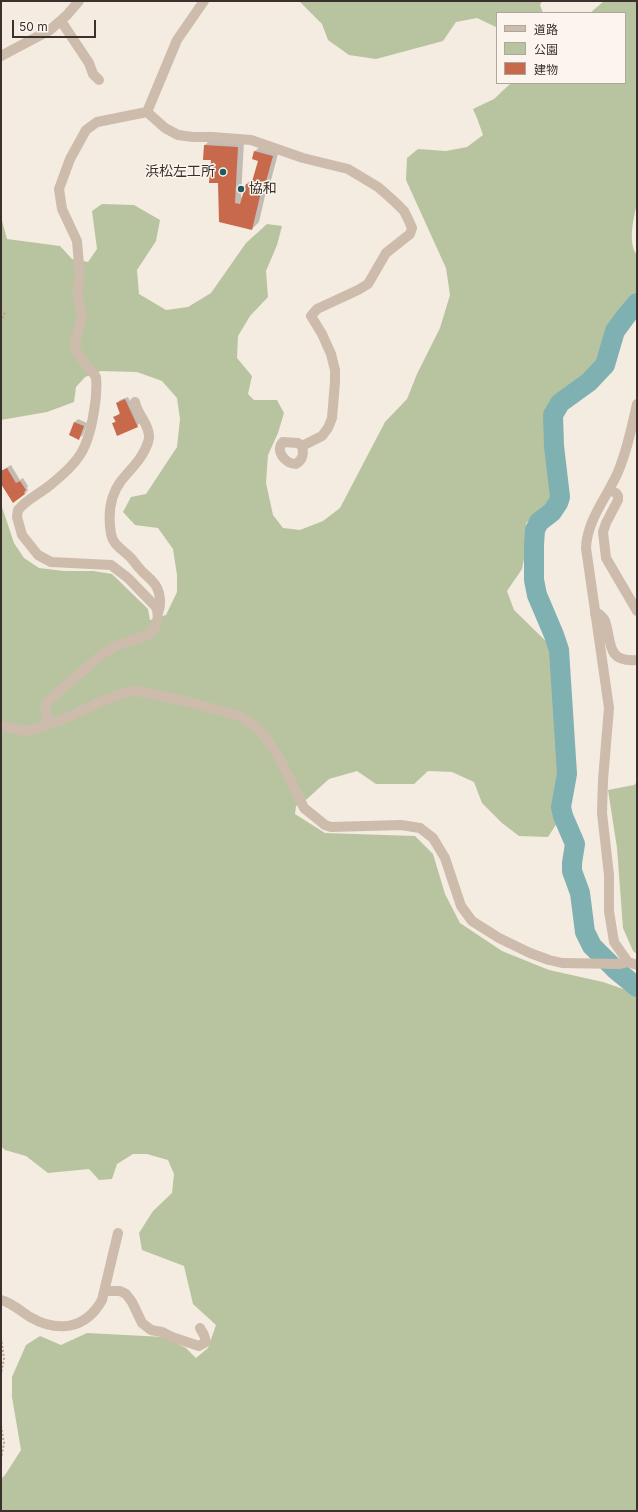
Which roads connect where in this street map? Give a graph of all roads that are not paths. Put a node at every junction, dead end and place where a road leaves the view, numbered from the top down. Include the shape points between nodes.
1 (79, 1) edge
2 (204, 1) edge
3 (61, 21) junction
4 (1, 56) edge
5 (99, 80) dead end
6 (147, 112) junction
7 (135, 402) dead end
8 (637, 404) edge
9 (302, 446) dead end
10 (609, 490) junction
11 (637, 611) edge
12 (158, 613) junction
13 (594, 614) junction
14 (637, 660) edge
15 (49, 723) junction
16 (1, 726) edge
17 (633, 964) edge
18 (118, 1233) dead end
19 (105, 1291) junction
20 (1, 1300) edge
21 (200, 1328) dead end

1 - 3 street
2 - 6 street via 177,40
3 - 4 street via 50,30
3 - 5 street
6 - 9 street via 178,136 251,140 297,156 348,169 378,186 404,211 409,221 412,228 410,234 386,253 368,284 317,309 311,316 331,354 336,382 332,418 328,428 322,436
6 - 12 street via 97,122 86,130 70,159 59,189 62,209 77,241 80,276 77,292 82,317 75,342 76,352 96,377 95,406 85,449 67,472 22,505 17,517 22,535 38,555 51,562 111,565 156,606
7 - 12 street via 147,428 148,444 139,460 120,482 110,504 109,518 116,545 154,583 161,607
8 - 10 street via 625,452
10 - 11 street via 616,493 618,500 603,532 606,558
10 - 13 street via 586,539
12 - 15 street via 156,626 148,635 116,646 102,654 48,701 45,709
13 - 14 street via 599,614 605,620 611,649 620,658
13 - 17 street via 609,708 602,813 609,875 609,911 614,942
15 - 16 street via 26,731
15 - 17 street via 102,701 136,691 240,716 257,728 268,741 279,757 304,808 325,824 331,827 401,825 420,828 433,838 445,858 461,906 472,921 499,938 549,960
18 - 19 street
19 - 20 street via 90,1316 75,1325 55,1326 43,1323
19 - 21 street via 120,1291 126,1294 142,1323 151,1330 199,1346 206,1342

